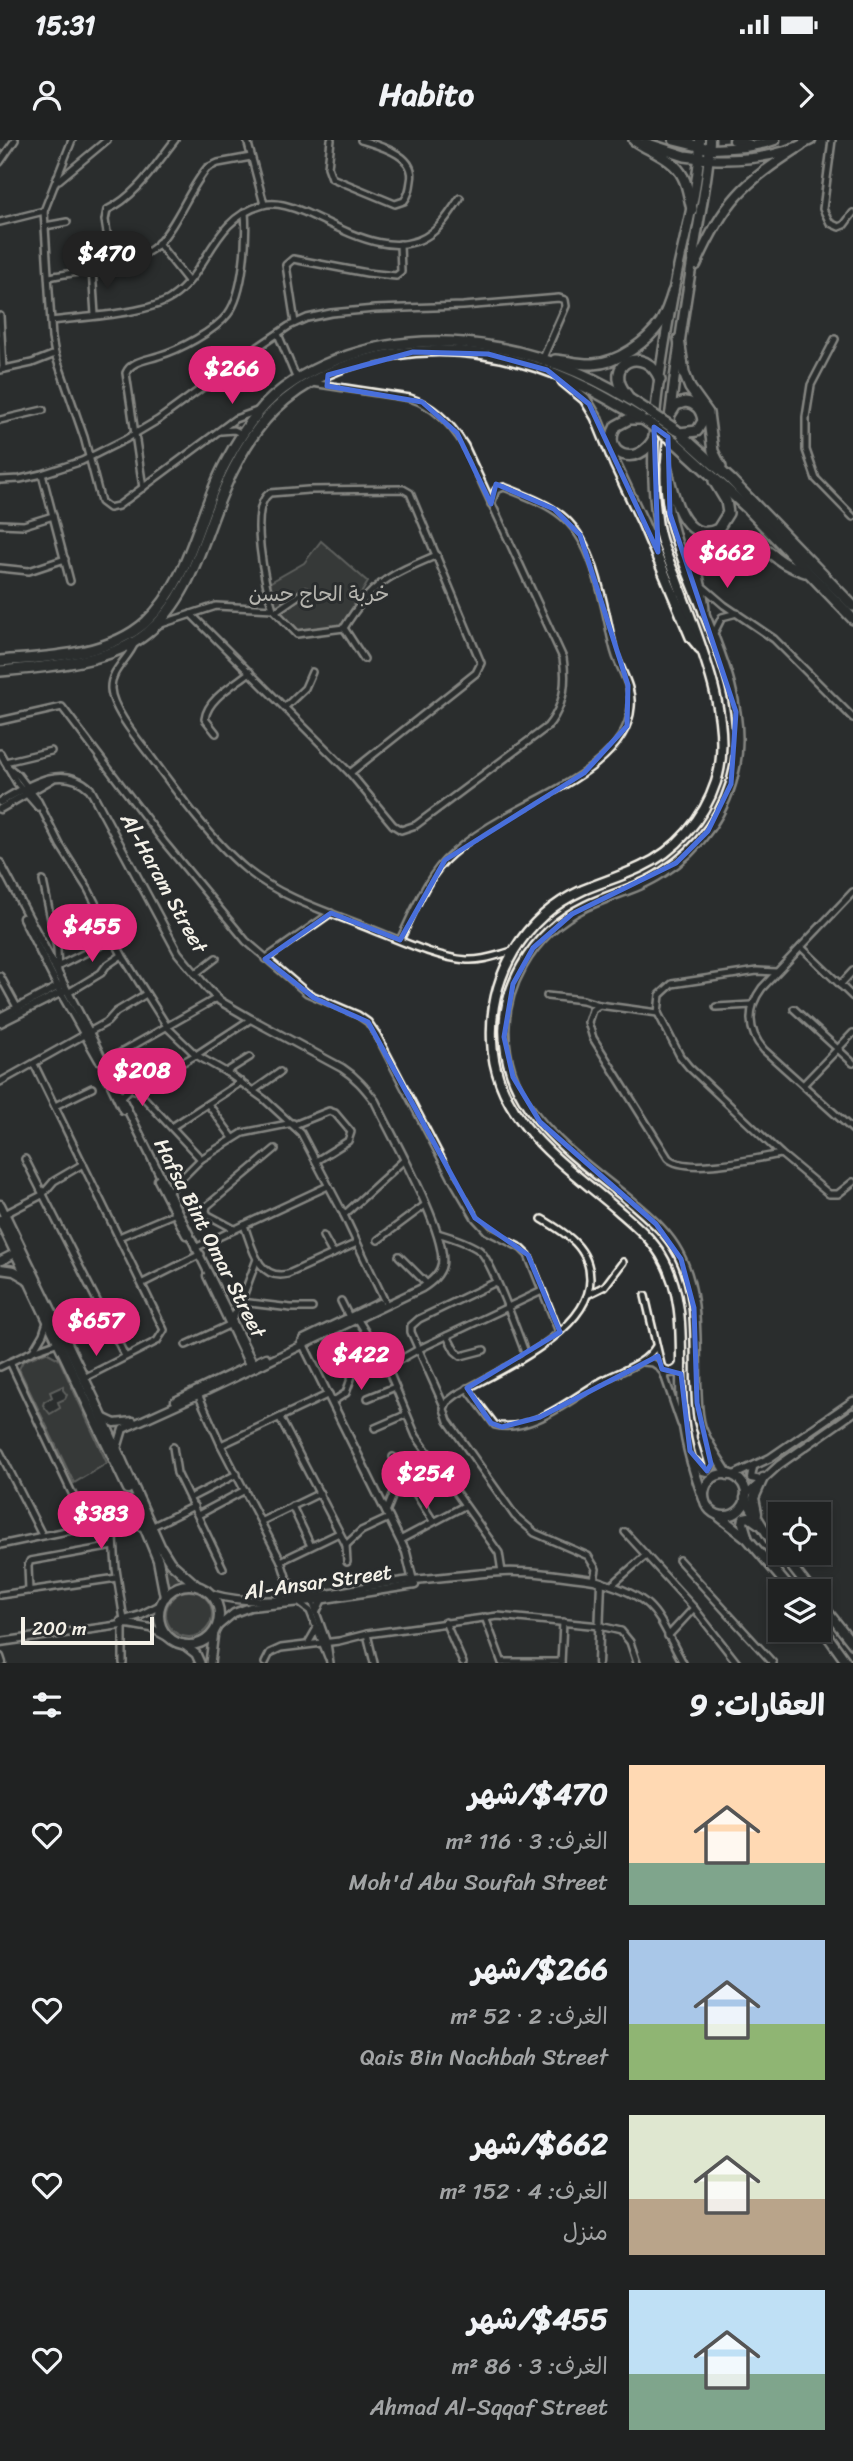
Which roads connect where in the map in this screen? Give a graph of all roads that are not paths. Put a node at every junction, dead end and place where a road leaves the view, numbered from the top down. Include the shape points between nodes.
1 (15, 140) edge
2 (72, 140) edge
3 (107, 140) edge
4 (176, 140) edge
5 (247, 140) edge
6 (331, 140) edge
7 (361, 140) edge
8 (636, 140) edge
9 (674, 140) edge
10 (734, 140) edge
11 (775, 140) edge
12 (811, 140) edge
13 (832, 140) edge
14 (705, 144) edge
15 (763, 145) junction
16 (802, 146) junction
17 (251, 157) junction
18 (704, 159) junction
19 (0, 162) edge
20 (57, 182) junction
21 (460, 198) dead end
22 (264, 204) junction
23 (692, 209) junction
24 (44, 211) junction
25 (245, 212) junction
26 (853, 213) edge
27 (0, 222) edge
28 (67, 222) dead end
29 (45, 226) junction
30 (158, 243) junction
31 (400, 244) junction
32 (112, 264) junction
33 (92, 269) junction
34 (691, 274) junction
35 (49, 278) junction
36 (187, 282) junction
37 (673, 292) junction
38 (95, 315) junction
39 (0, 318) edge
40 (51, 321) junction
41 (295, 323) junction
42 (278, 334) junction
43 (679, 339) junction
44 (835, 340) dead end
45 (55, 354) junction
46 (543, 358) junction
47 (2, 369) edge
48 (547, 370) junction
49 (296, 373) junction
50 (328, 375) junction
51 (660, 380) junction
52 (311, 383) junction
53 (327, 386) junction
54 (630, 399) junction
55 (43, 410) dead end
56 (260, 411) junction
57 (671, 413) junction
58 (646, 418) junction
59 (0, 420) edge
60 (218, 431) junction
61 (134, 434) junction
62 (243, 434) junction
63 (676, 435) junction
64 (654, 438) junction
65 (89, 457) junction
66 (666, 465) junction
67 (708, 470) junction
68 (723, 472) junction
69 (42, 474) junction
70 (0, 480) edge
71 (143, 488) junction
72 (491, 504) junction
73 (53, 516) junction
74 (853, 517) edge
75 (0, 524) edge
76 (438, 555) junction
77 (65, 559) junction
78 (0, 568) edge
79 (808, 572) junction
80 (71, 581) dead end
81 (702, 586) junction
82 (305, 591) dead end
83 (172, 606) junction
84 (853, 606) edge
85 (274, 610) junction
86 (704, 612) junction
87 (737, 613) junction
88 (191, 614) junction
89 (853, 619) edge
90 (174, 620) junction
91 (156, 626) junction
92 (344, 628) junction
93 (712, 636) junction
94 (135, 642) junction
95 (700, 648) junction
96 (364, 659) dead end
97 (0, 661) edge
98 (2, 671) edge
99 (250, 672) junction
100 (312, 672) dead end
101 (285, 707) junction
102 (853, 718) edge
103 (0, 721) edge
104 (216, 733) dead end
105 (51, 751) dead end
106 (0, 754) edge
107 (7, 764) junction
108 (350, 773) junction
109 (27, 791) junction
110 (0, 803) edge
111 (0, 809) edge
112 (0, 863) edge
113 (1, 873) edge
114 (43, 881) dead end
115 (853, 892) edge
116 (331, 913) junction
117 (113, 939) junction
118 (400, 940) junction
119 (801, 947) junction
120 (513, 951) junction
121 (122, 955) junction
122 (216, 958) dead end
123 (265, 959) junction
124 (59, 966) junction
125 (853, 971) edge
126 (776, 972) junction
127 (195, 974) junction
128 (0, 976) edge
129 (58, 976) junction
130 (840, 985) junction
131 (63, 989) junction
132 (146, 994) junction
133 (547, 996) dead end
134 (853, 997) edge
135 (217, 998) junction
136 (752, 1004) junction
137 (599, 1005) junction
138 (716, 1007) dead end
139 (794, 1009) dead end
140 (18, 1010) junction
141 (658, 1013) junction
142 (0, 1017) edge
143 (251, 1019) junction
144 (0, 1023) edge
145 (168, 1028) junction
146 (87, 1033) junction
147 (853, 1033) edge
148 (838, 1049) junction
149 (196, 1055) junction
150 (250, 1057) dead end
151 (104, 1059) junction
152 (853, 1063) edge
153 (34, 1064) junction
154 (226, 1072) junction
155 (280, 1072) dead end
156 (123, 1080) junction
157 (0, 1082) edge
158 (240, 1082) junction
159 (112, 1083) junction
160 (804, 1084) junction
161 (92, 1088) dead end
162 (134, 1090) junction
163 (253, 1091) junction
164 (121, 1097) junction
165 (208, 1104) junction
166 (55, 1106) junction
167 (293, 1124) junction
168 (172, 1127) junction
169 (853, 1130) edge
170 (233, 1138) junction
171 (275, 1149) dead end
172 (782, 1154) junction
173 (25, 1159) dead end
174 (201, 1159) junction
175 (316, 1161) junction
176 (403, 1161) junction
177 (83, 1164) junction
178 (853, 1181) edge
179 (328, 1186) junction
180 (167, 1193) junction
181 (42, 1195) junction
182 (0, 1205) edge
183 (425, 1205) junction
184 (175, 1210) junction
185 (344, 1214) junction
186 (2, 1217) edge
187 (542, 1219) dead end
188 (244, 1225) junction
189 (234, 1230) junction
190 (438, 1233) junction
191 (7, 1236) edge
192 (323, 1236) dead end
193 (119, 1237) junction
194 (378, 1240) dead end
195 (357, 1243) junction
196 (195, 1247) junction
197 (18, 1251) junction
198 (333, 1254) junction
199 (199, 1255) junction
200 (399, 1256) dead end
201 (257, 1259) junction
202 (0, 1261) edge
203 (623, 1262) dead end
204 (442, 1263) junction
205 (0, 1269) edge
206 (28, 1279) junction
207 (425, 1282) junction
208 (496, 1282) junction
209 (143, 1283) junction
210 (542, 1291) junction
211 (589, 1294) junction
212 (645, 1296) dead end
213 (341, 1301) dead end
214 (242, 1302) junction
215 (385, 1302) junction
216 (507, 1306) junction
217 (312, 1308) dead end
218 (354, 1318) junction
219 (48, 1319) junction
220 (231, 1323) junction
221 (559, 1332) junction
222 (447, 1336) junction
223 (59, 1342) junction
224 (302, 1342) junction
225 (186, 1345) dead end
226 (656, 1346) junction
227 (419, 1349) junction
228 (33, 1350) junction
229 (484, 1350) dead end
230 (526, 1355) junction
231 (125, 1356) junction
232 (359, 1356) dead end
233 (10, 1362) junction
234 (643, 1362) junction
235 (681, 1364) junction
236 (252, 1366) junction
237 (0, 1367) edge
238 (387, 1367) junction
239 (662, 1369) junction
240 (83, 1379) junction
241 (395, 1387) junction
242 (467, 1388) junction
243 (196, 1394) junction
244 (328, 1394) junction
245 (368, 1398) dead end
246 (853, 1401) edge
247 (332, 1402) junction
248 (444, 1406) junction
249 (853, 1413) edge
250 (405, 1415) junction
251 (102, 1417) junction
252 (280, 1418) junction
253 (375, 1428) dead end
254 (702, 1431) junction
255 (686, 1436) junction
256 (221, 1445) junction
257 (173, 1447) dead end
258 (117, 1451) junction
259 (0, 1454) edge
260 (393, 1457) dead end
261 (693, 1460) junction
262 (753, 1467) junction
263 (9, 1468) junction
264 (0, 1472) edge
265 (402, 1473) junction
266 (237, 1474) junction
267 (730, 1475) junction
268 (762, 1479) junction
269 (245, 1490) junction
270 (320, 1493) junction
271 (745, 1497) junction
272 (190, 1498) junction
273 (133, 1499) junction
274 (704, 1499) junction
275 (194, 1506) junction
276 (292, 1506) junction
277 (464, 1506) junction
278 (715, 1514) junction
279 (198, 1515) junction
280 (387, 1515) junction
281 (262, 1521) junction
282 (433, 1521) junction
283 (113, 1522) junction
284 (761, 1526) junction
285 (88, 1527) junction
286 (148, 1528) junction
287 (625, 1532) dead end
288 (340, 1533) junction
289 (43, 1535) junction
290 (747, 1538) junction
291 (400, 1540) junction
292 (0, 1545) edge
293 (346, 1545) junction
294 (114, 1546) junction
295 (311, 1546) junction
296 (646, 1555) junction
297 (679, 1560) dead end
298 (281, 1561) junction
299 (347, 1562) dead end
300 (223, 1568) dead end
301 (502, 1572) junction
302 (117, 1578) junction
303 (782, 1579) edge
304 (802, 1579) edge
305 (598, 1581) junction
306 (413, 1583) junction
307 (289, 1584) junction
308 (612, 1585) junction
309 (197, 1586) junction
310 (29, 1591) junction
311 (347, 1593) junction
312 (211, 1594) junction
313 (0, 1595) edge
314 (278, 1599) junction
315 (298, 1599) junction
316 (322, 1599) junction
317 (163, 1601) junction
318 (312, 1601) junction
319 (694, 1608) junction
320 (316, 1612) junction
321 (831, 1616) edge
322 (485, 1617) junction
323 (124, 1622) junction
324 (446, 1622) junction
325 (563, 1622) junction
326 (600, 1626) junction
327 (317, 1628) junction
328 (215, 1630) junction
329 (367, 1634) junction
330 (668, 1636) junction
331 (0, 1640) edge
332 (173, 1640) junction
333 (324, 1641) junction
334 (831, 1641) edge
335 (309, 1642) junction
336 (183, 1644) junction
337 (853, 1644) edge
338 (300, 1645) junction
339 (0, 1657) edge
340 (329, 1660) edge
341 (561, 1662) edge
342 (2, 1663) edge
343 (123, 1663) edge
344 (201, 1663) edge
345 (210, 1663) edge
346 (265, 1663) edge
347 (374, 1663) edge
348 (463, 1663) edge
349 (502, 1663) edge
350 (598, 1663) edge
351 (637, 1663) edge
352 (683, 1663) edge
353 (737, 1663) edge
354 (773, 1663) edge
355 (848, 1663) edge

1 - 19 street
2 - 20 street
3 - 20 street
4 - 32 street via 131,195 107,210
5 - 17 street
6 - 7 street via 328,167 332,178 395,204 407,199 411,166 390,150
8 - 18 highway
8 - 23 highway via 678,170
9 - 14 highway
10 - 15 main road
11 - 15 main road
12 - 16 main road
13 - 26 street via 823,212 839,227
14 - 15 main road
14 - 18 main road
16 - 18 main road via 741,160
16 - 34 main road via 737,193 713,228
17 - 22 street
17 - 30 street via 207,168
18 - 23 main road
18 - 34 main road
20 - 24 street
21 - 31 street via 433,232
22 - 25 street
22 - 31 street via 285,205 360,238
23 - 37 main road
24 - 27 street
24 - 29 street
25 - 36 street via 228,224
25 - 61 street via 239,288 230,312 183,346 127,369
28 - 29 street
29 - 35 street
30 - 32 street via 131,260
30 - 36 street
31 - 41 street via 401,272 396,275 290,260 286,265
32 - 33 street
33 - 35 street
33 - 38 street
34 - 43 main road
35 - 40 street
36 - 38 street via 163,302
37 - 46 highway via 662,320 624,354 592,364
37 - 51 main road
38 - 40 street
39 - 47 street
40 - 45 street
41 - 42 street
41 - 46 street via 331,313 559,298 566,306
42 - 49 street
42 - 61 street
43 - 57 main road
43 - 68 highway via 686,381 706,407 713,451
44 - 74 street via 811,385 806,450 816,479
45 - 47 street
45 - 65 street
46 - 49 highway via 464,342 412,342 357,352
46 - 54 highway
48 - 50 highway via 488,354 422,351 373,358
48 - 58 highway
48 - 95 highway via 580,394 592,410 691,637
49 - 56 highway
50 - 52 highway
50 - 53 street
51 - 54 highway via 648,362 629,360 617,377
51 - 64 main road
52 - 53 street
52 - 83 highway via 275,410 245,448 187,582
53 - 72 street via 410,398 429,407 461,440
54 - 58 highway
55 - 59 street
56 - 60 street via 235,419
56 - 62 highway
57 - 63 highway via 685,401 695,405 703,421 697,431
57 - 66 main road
58 - 63 highway, bridge
58 - 64 highway via 616,426 615,448 635,456
60 - 62 street via 231,429
60 - 71 street
61 - 65 street
61 - 71 street
62 - 97 highway via 225,464 179,575 157,611 117,641 54,656
63 - 67 highway
63 - 68 highway
64 - 95 main road via 658,527
65 - 69 street
65 - 71 street via 105,506 118,506
66 - 67 highway via 684,520 708,533 722,525 728,509
66 - 86 main road via 670,514
67 - 79 highway
68 - 84 highway
69 - 70 street
69 - 73 street
72 - 108 street via 563,657 564,693 556,717 407,829 393,825
72 - 118 street via 496,490 504,487 554,509 580,535 628,685 629,717 617,743 595,764 478,834 445,860
73 - 75 street via 24,525
73 - 77 street
76 - 85 street via 406,490 270,493 262,499 258,518 264,580
76 - 92 street via 385,578 370,590
76 - 108 street via 481,659 480,667
77 - 78 street via 29,570
77 - 80 street
79 - 81 highway via 747,538 709,538 694,547
79 - 89 highway
81 - 86 highway
81 - 87 street
82 - 85 street
83 - 90 street via 170,617
83 - 91 highway
85 - 88 street via 216,606
85 - 92 street via 297,634
86 - 93 main road
87 - 93 street via 722,617
87 - 102 street via 774,639
88 - 90 street
88 - 99 street
90 - 91 street
91 - 94 highway
92 - 96 street
93 - 254 main road via 732,694 737,727 735,768 715,820 668,869 572,914 541,939 525,958 513,984 504,1037 513,1077 540,1122 656,1224 677,1251 692,1295
94 - 98 highway via 91,658
94 - 116 street via 111,688 140,742 237,861 280,891
95 - 120 main road via 722,735 719,770 705,808 670,849 561,902
99 - 101 street
99 - 104 street via 208,710 205,719
100 - 101 street via 305,688
101 - 108 street
103 - 123 street via 62,707 164,842
105 - 107 street
106 - 107 street
107 - 109 street
109 - 110 street, Al-Haram Street
109 - 111 street, Al-Haram Street
109 - 117 street via 88,889
109 - 127 street, Al-Haram Street via 53,777 80,781 90,789 167,934
112 - 113 street, Hafsa Bint Omar Street
113 - 129 street, Hafsa Bint Omar Street
113 - 131 street, Hafsa Bint Omar Street
114 - 124 street
115 - 119 street
116 - 118 street
116 - 123 street
117 - 121 street
117 - 124 street
118 - 120 street via 461,960
119 - 126 street
119 - 130 street
120 - 235 main road via 495,1000 492,1023 493,1057 503,1093 535,1139 658,1250 677,1296
121 - 131 street via 101,973
121 - 132 street
122 - 127 street
123 - 210 street via 314,998 358,1015 373,1028 475,1218 487,1231 525,1251
124 - 129 street
125 - 130 street
126 - 136 street
126 - 141 street via 672,984 660,995
127 - 135 street, Al-Haram Street
128 - 140 street
129 - 131 street, Hafsa Bint Omar Street
130 - 134 street
131 - 140 street
131 - 146 street, Hafsa Bint Omar Street
132 - 145 street
132 - 146 street
133 - 137 street
135 - 143 street, Al-Haram Street
135 - 145 street
136 - 138 street
136 - 160 street via 756,1041
137 - 141 street
137 - 172 street via 589,1014 593,1038 672,1162 728,1164
139 - 148 street
140 - 142 street
140 - 144 street
141 - 172 street via 684,1062
143 - 149 street
143 - 176 street, Al-Haram Street via 353,1075 375,1101
145 - 149 street
145 - 151 street
146 - 151 street, Hafsa Bint Omar Street
146 - 153 street
146 - 159 street, Hafsa Bint Omar Street
147 - 148 street
148 - 152 street
148 - 160 street
149 - 154 street
149 - 162 street
150 - 154 street
151 - 156 street
151 - 159 street, Hafsa Bint Omar Street
153 - 157 street
153 - 166 street
154 - 158 street
155 - 163 street
156 - 159 street
156 - 162 street
158 - 163 street
158 - 165 street
159 - 162 street
159 - 164 street, Hafsa Bint Omar Street
159 - 180 street, Hafsa Bint Omar Street
160 - 169 street
161 - 166 street
162 - 164 street
162 - 168 street
163 - 167 street
164 - 180 street, Hafsa Bint Omar Street
165 - 168 street
165 - 170 street
166 - 177 street
167 - 170 street
167 - 175 street
167 - 175 street via 329,1111 351,1132 348,1141
168 - 174 street
170 - 174 street
171 - 189 street via 207,1206 208,1215
172 - 178 street via 834,1195
173 - 181 street
174 - 180 street
175 - 179 street
176 - 183 street, Al-Haram Street
176 - 185 street
177 - 181 street via 54,1181
177 - 193 street
179 - 185 street
179 - 188 street
180 - 184 street, Hafsa Bint Omar Street
181 - 186 street
181 - 231 street
182 - 186 main road
183 - 190 street, Al-Haram Street
183 - 194 street
184 - 193 street
184 - 196 street, Hafsa Bint Omar Street
185 - 195 street
186 - 191 main road
187 - 211 street via 583,1251 590,1273
188 - 189 street
188 - 201 street
189 - 196 street
190 - 204 street, Al-Haram Street
190 - 208 street via 482,1252
191 - 197 main road
192 - 198 street
193 - 209 street
195 - 198 street
195 - 215 street
196 - 199 street, Hafsa Bint Omar Street
197 - 202 main road
197 - 206 main road
197 - 240 main road
198 - 201 street via 276,1276 264,1270
199 - 209 street
199 - 220 street, Hafsa Bint Omar Street
200 - 207 street
201 - 214 street
203 - 211 street via 605,1286
204 - 207 street
204 - 215 street via 431,1282
205 - 206 main road
206 - 219 main road
207 - 215 street
208 - 216 street
208 - 227 street via 414,1322 411,1332
209 - 231 street via 163,1323 163,1333 157,1341
210 - 216 street
210 - 221 street
211 - 221 street via 578,1315
212 - 226 street
213 - 218 street
214 - 217 street
214 - 220 street
215 - 218 street
216 - 222 street
216 - 230 street
218 - 224 street
218 - 238 street
219 - 223 main road
219 - 228 street
220 - 225 street
220 - 236 street, Hafsa Bint Omar Street
221 - 230 street
222 - 227 street
222 - 229 street via 461,1356
223 - 228 street
223 - 273 main road
224 - 236 street
224 - 244 street
226 - 234 street
226 - 239 street
227 - 238 street
227 - 248 street
228 - 233 street
230 - 242 street
231 - 240 street
232 - 247 street via 346,1393
233 - 237 street
233 - 285 street
234 - 239 street
234 - 242 street via 550,1412 512,1425 491,1423
235 - 239 main road via 670,1373
235 - 255 main road
236 - 243 street
238 - 241 street
239 - 255 street
240 - 251 main road
241 - 245 street
241 - 250 street
242 - 248 street
243 - 251 street via 133,1421 116,1423
243 - 256 street
243 - 258 street via 123,1429
244 - 247 street
244 - 252 street
246 - 262 street
247 - 280 street
248 - 305 street via 448,1421 515,1517 535,1533 588,1556
249 - 268 street
250 - 253 street
250 - 277 street
251 - 258 main road
252 - 256 street
252 - 270 street
254 - 261 main road via 711,1466 703,1470
254 - 267 main road
255 - 261 main road
256 - 266 street
257 - 272 street via 177,1473
258 - 286 main road
259 - 263 street
260 - 265 street
261 - 274 main road
262 - 267 street
262 - 268 street via 751,1478
263 - 264 street
263 - 289 street
265 - 280 street
265 - 282 street
266 - 269 street
266 - 272 street
267 - 271 main road via 742,1484
267 - 274 main road via 710,1480
268 - 271 street
268 - 284 main road via 754,1498
269 - 279 street
269 - 281 street
270 - 276 street
270 - 288 street
271 - 278 main road via 734,1514
271 - 284 main road
272 - 275 street
273 - 283 street via 127,1512
273 - 286 main road
274 - 278 main road
275 - 279 street
275 - 286 street
276 - 281 street
276 - 295 street
277 - 282 street
277 - 301 street via 499,1553
278 - 290 main road
279 - 300 street
280 - 291 street
280 - 293 street
281 - 298 street
282 - 291 street
283 - 285 street
283 - 286 street via 131,1521
283 - 294 street
284 - 290 main road via 744,1518
284 - 304 main road
285 - 289 street
286 - 309 main road via 170,1562
286 - 317 main road
287 - 296 street
288 - 293 street
288 - 295 street
289 - 292 street
290 - 303 main road
291 - 306 street
293 - 299 street
294 - 302 street
294 - 310 street via 30,1561
295 - 298 street
296 - 308 street
296 - 319 street
297 - 354 street
298 - 307 street
301 - 305 street, Al-Ansar Street
301 - 306 street, Al-Ansar Street
302 - 310 street
302 - 323 street
305 - 308 street
305 - 326 street
306 - 311 street, Al-Ansar Street
307 - 314 street
307 - 315 street
308 - 330 street via 644,1600
309 - 312 main road
309 - 317 main road via 179,1586
310 - 313 street
311 - 315 street, Al-Ansar Street
311 - 316 street, Al-Ansar Street
312 - 314 street, Al-Ansar Street via 243,1602
312 - 328 main road via 219,1611
314 - 315 street, Al-Ansar Street
315 - 318 street, Al-Ansar Street
315 - 327 street
315 - 328 street, Al-Ansar Street via 244,1609
316 - 318 street, Al-Ansar Street
316 - 320 street
317 - 323 street
317 - 332 main road via 160,1623
318 - 320 street
319 - 330 street
319 - 353 street
320 - 333 street
321 - 337 main road
322 - 324 street
322 - 325 street
322 - 349 street
323 - 331 street
323 - 332 street
323 - 343 street
324 - 329 street
324 - 348 street
325 - 326 street
325 - 341 street
326 - 350 street
326 - 351 street via 624,1633
327 - 333 street
327 - 335 street
328 - 336 main road via 200,1643
328 - 345 main road
329 - 333 street
329 - 347 street
330 - 352 street
332 - 336 main road
333 - 335 street
333 - 338 street
333 - 340 street
334 - 355 main road
335 - 338 street
336 - 344 main road
338 - 346 street via 275,1650
339 - 342 street
341 - 349 street

